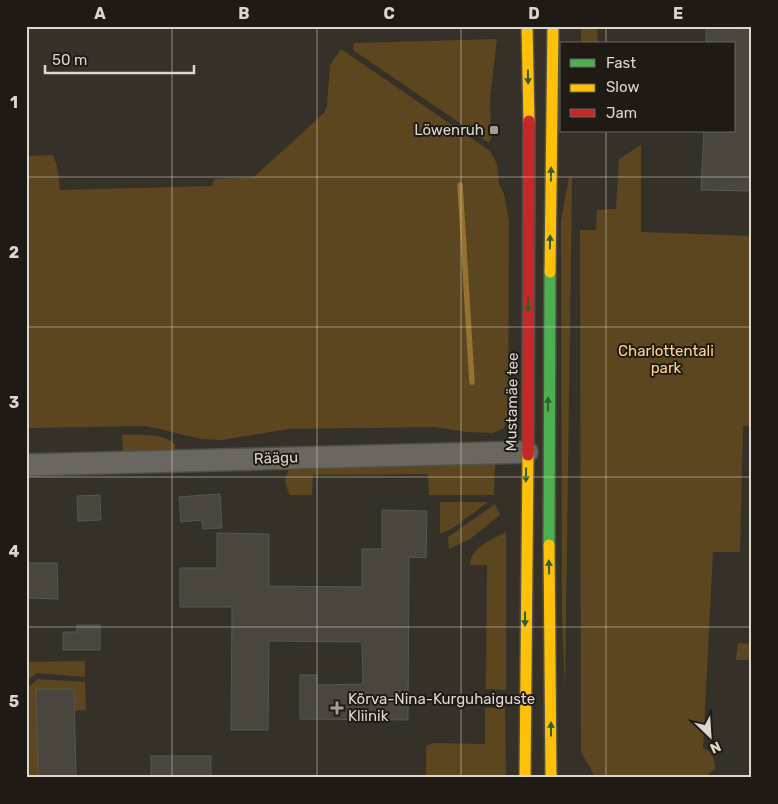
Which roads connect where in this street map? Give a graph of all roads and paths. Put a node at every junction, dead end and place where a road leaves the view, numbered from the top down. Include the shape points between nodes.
1 (527, 26) edge
2 (553, 26) edge
3 (527, 452) junction
4 (26, 464) edge
5 (525, 778) edge
6 (551, 778) edge

1 -> 3 main road, Mustamäe tee via 530,193
6 -> 2 main road via 548,451
3 - 4 street, Räägu
3 -> 5 main road, Mustamäe tee

